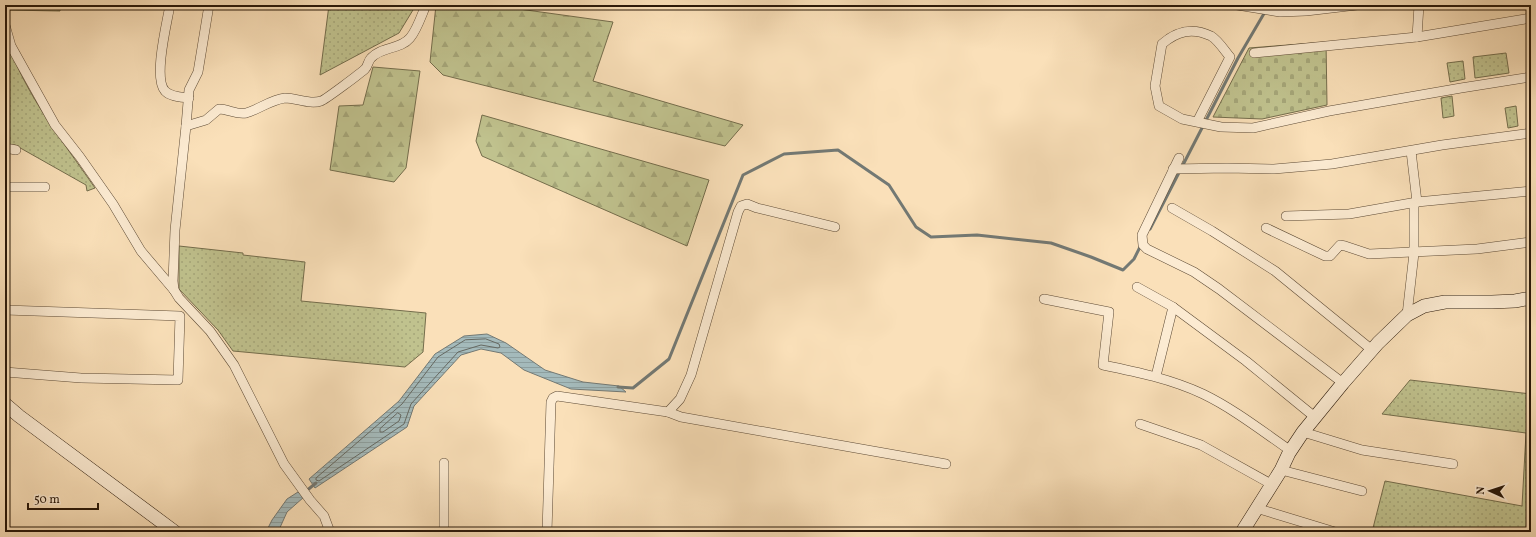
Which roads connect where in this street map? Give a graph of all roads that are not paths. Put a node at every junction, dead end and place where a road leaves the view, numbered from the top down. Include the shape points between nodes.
1 (170, 5) edge
2 (209, 5) edge
3 (426, 5) edge
4 (1237, 5) edge
5 (1357, 5) edge
6 (1419, 5) edge
7 (1531, 18) edge
8 (5, 25) edge
9 (1418, 37) junction
10 (1254, 53) dead end
11 (1531, 77) edge
12 (189, 98) junction
13 (1197, 122) junction
14 (186, 126) junction
15 (1531, 133) edge
16 (5, 148) edge
17 (16, 150) dead end
18 (1411, 151) junction
19 (1179, 158) dead end
20 (1173, 169) junction
21 (5, 186) edge
22 (45, 187) dead end
23 (1531, 191) edge
24 (1415, 203) junction
25 (1172, 208) dead end
26 (1286, 216) dead end
27 (835, 227) dead end
28 (1266, 228) dead end
29 (1531, 242) edge
30 (1414, 253) junction
31 (1137, 287) dead end
32 (174, 290) junction
33 (1531, 298) edge
34 (1044, 299) dead end
35 (1173, 307) junction
36 (5, 310) edge
37 (1407, 315) junction
38 (1372, 350) junction
39 (5, 372) edge
40 (1156, 376) junction
41 (1343, 383) junction
42 (5, 404) edge
43 (668, 412) junction
44 (1316, 418) junction
45 (1140, 424) dead end
46 (1304, 432) junction
47 (1291, 451) junction
48 (444, 463) dead end
49 (946, 464) dead end
50 (1453, 464) dead end
51 (1281, 470) junction
52 (1270, 484) junction
53 (1362, 490) dead end
54 (1256, 508) junction
55 (175, 532) edge
56 (330, 532) edge
57 (444, 532) edge
58 (547, 532) edge
59 (1242, 532) edge
60 (1335, 532) edge

1 - 12 street via 159,70 160,81 165,91 171,95
2 - 12 street via 198,72 189,90
3 - 14 street via 411,37 400,47 384,49 370,58 366,68 321,102 295,98 273,100 246,112 219,109 206,120
4 - 5 street via 1280,12
6 - 9 street
7 - 9 street
8 - 32 street via 11,46 55,125 113,204 140,251
9 - 10 street
11 - 13 street via 1329,111 1253,128 1221,127
12 - 14 street
13 - 13 street via 1182,119 1159,106 1155,86 1162,44 1173,35 1192,30 1212,37 1230,57
14 - 32 street via 175,230
15 - 18 street
16 - 17 street
18 - 20 street via 1332,164 1281,168
18 - 24 street
19 - 20 street
20 - 41 street via 1142,235 1143,244 1147,249 1194,272 1219,289
21 - 22 street
23 - 24 street
24 - 26 street via 1349,214
24 - 30 street
25 - 38 street via 1274,272
27 - 43 street via 747,204 741,206 691,375 680,399
28 - 30 street via 1325,256 1330,256 1340,245 1369,254
29 - 30 street
30 - 37 street
31 - 35 street
32 - 56 street via 210,331 234,365 284,464 324,516
33 - 37 street via 1515,301 1445,302 1424,306
34 - 40 street via 1109,312 1103,365
35 - 40 street
35 - 44 street via 1246,361
36 - 39 street via 180,316 178,380 81,378
37 - 38 street
38 - 41 street
40 - 47 street via 1203,394
41 - 44 street
42 - 55 street
43 - 49 street via 681,417
43 - 58 street via 557,396 553,398
44 - 46 street
45 - 52 street via 1201,445
46 - 47 street
46 - 50 street via 1362,450
47 - 51 street
48 - 57 street
51 - 52 street
51 - 53 street
52 - 54 street
54 - 59 street
54 - 60 street

